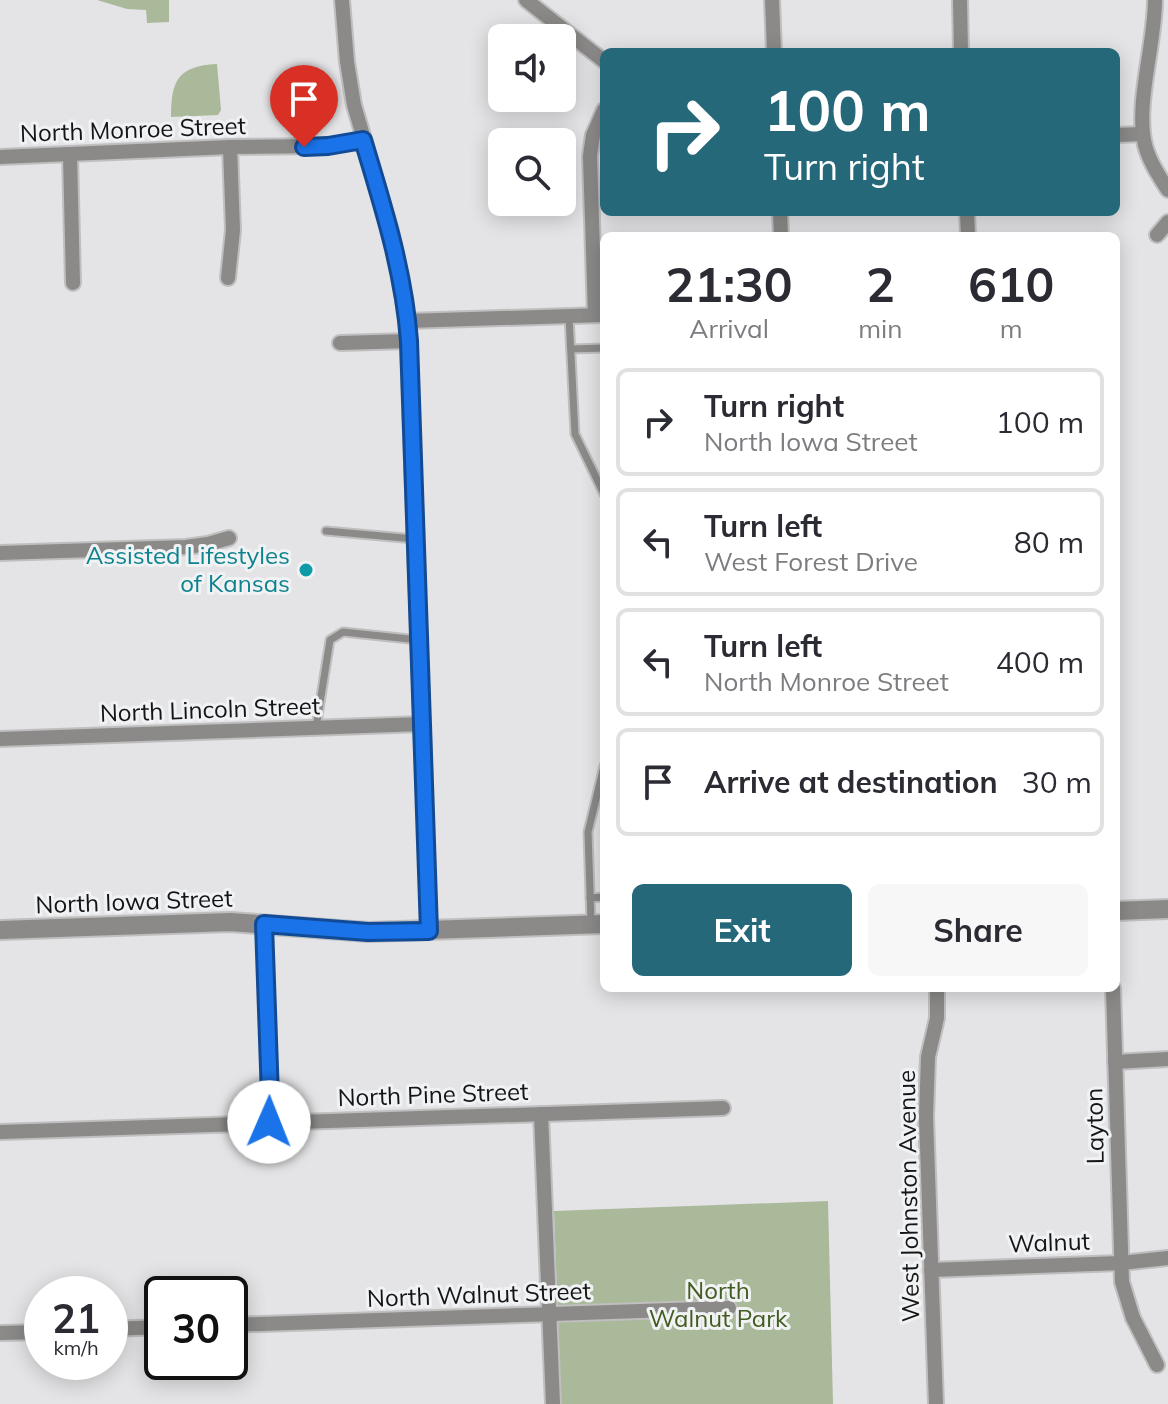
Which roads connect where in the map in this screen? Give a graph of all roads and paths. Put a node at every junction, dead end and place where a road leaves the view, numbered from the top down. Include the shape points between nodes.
1 (342, 0) edge
2 (526, 0) edge
3 (772, 0) edge
4 (960, 0) edge
5 (1155, 0) edge
6 (1152, 45) junction
7 (1168, 47) edge
8 (774, 48) edge
9 (961, 48) edge
10 (600, 58) edge
11 (600, 119) edge
12 (1143, 134) junction
13 (1120, 135) edge
14 (363, 140) junction
15 (230, 147) junction
16 (70, 154) junction
17 (0, 157) edge
18 (1168, 190) edge
19 (1168, 222) edge
20 (1157, 235) dead end
21 (228, 278) dead end
22 (73, 283) dead end
23 (600, 315) edge
24 (569, 316) junction
25 (407, 321) junction
26 (409, 341) junction
27 (340, 343) dead end
28 (600, 348) edge
29 (571, 349) junction
30 (600, 486) edge
31 (326, 531) dead end
32 (229, 538) dead end
33 (415, 539) junction
34 (0, 553) edge
35 (419, 640) junction
36 (422, 724) junction
37 (316, 728) junction
38 (0, 739) edge
39 (600, 782) edge
40 (600, 897) edge
41 (590, 898) junction
42 (1168, 909) edge
43 (1120, 911) edge
44 (264, 924) junction
45 (598, 925) edge
46 (0, 930) edge
47 (429, 931) junction
48 (937, 992) edge
49 (1113, 992) edge
50 (1168, 1059) edge
51 (1115, 1062) junction
52 (723, 1108) dead end
53 (541, 1114) junction
54 (269, 1122) junction
55 (0, 1132) edge
56 (1168, 1258) edge
57 (1121, 1263) junction
58 (931, 1270) junction
59 (729, 1308) dead end
60 (550, 1314) junction
61 (248, 1324) edge
62 (24, 1332) edge
63 (0, 1333) edge
64 (1157, 1365) dead end
65 (553, 1404) edge
66 (936, 1404) edge

1 - 14 street via 347,62
2 - 10 street
3 - 8 street
4 - 9 street
5 - 6 street
6 - 7 street
6 - 12 street
11 - 23 street via 590,156
12 - 13 street
12 - 18 street
14 - 15 street, North Monroe Street via 328,146
14 - 25 street via 391,231
15 - 16 street, North Monroe Street
15 - 21 street via 233,230
16 - 17 street, North Monroe Street
16 - 22 street
19 - 20 street
23 - 24 street
24 - 25 street
24 - 29 lane
25 - 26 street
26 - 27 street
26 - 33 street
28 - 29 lane
29 - 30 lane via 575,434
31 - 33 lane
32 - 34 street via 186,547
33 - 35 street
35 - 36 street
35 - 37 lane via 343,632 330,640
36 - 37 street, North Lincoln Street
36 - 47 street
37 - 38 street, North Lincoln Street
39 - 41 lane via 588,832
40 - 41 lane
41 - 45 lane
42 - 43 street
44 - 46 street, North Iowa Street
44 - 47 street, North Iowa Street
44 - 54 street
45 - 47 street, North Iowa Street
48 - 58 street, West Johnston Avenue via 926,1117
49 - 51 street, Layton
50 - 51 street
51 - 57 street, Layton
52 - 53 street, North Pine Street
53 - 54 street, North Pine Street
53 - 60 street
54 - 55 street, North Pine Street
56 - 57 street, Walnut
57 - 58 street, Walnut
57 - 64 street, Layton via 1133,1318
58 - 66 street, West Johnston Avenue
59 - 60 street, North Walnut Street
60 - 61 street, North Walnut Street
60 - 65 street
62 - 63 street

